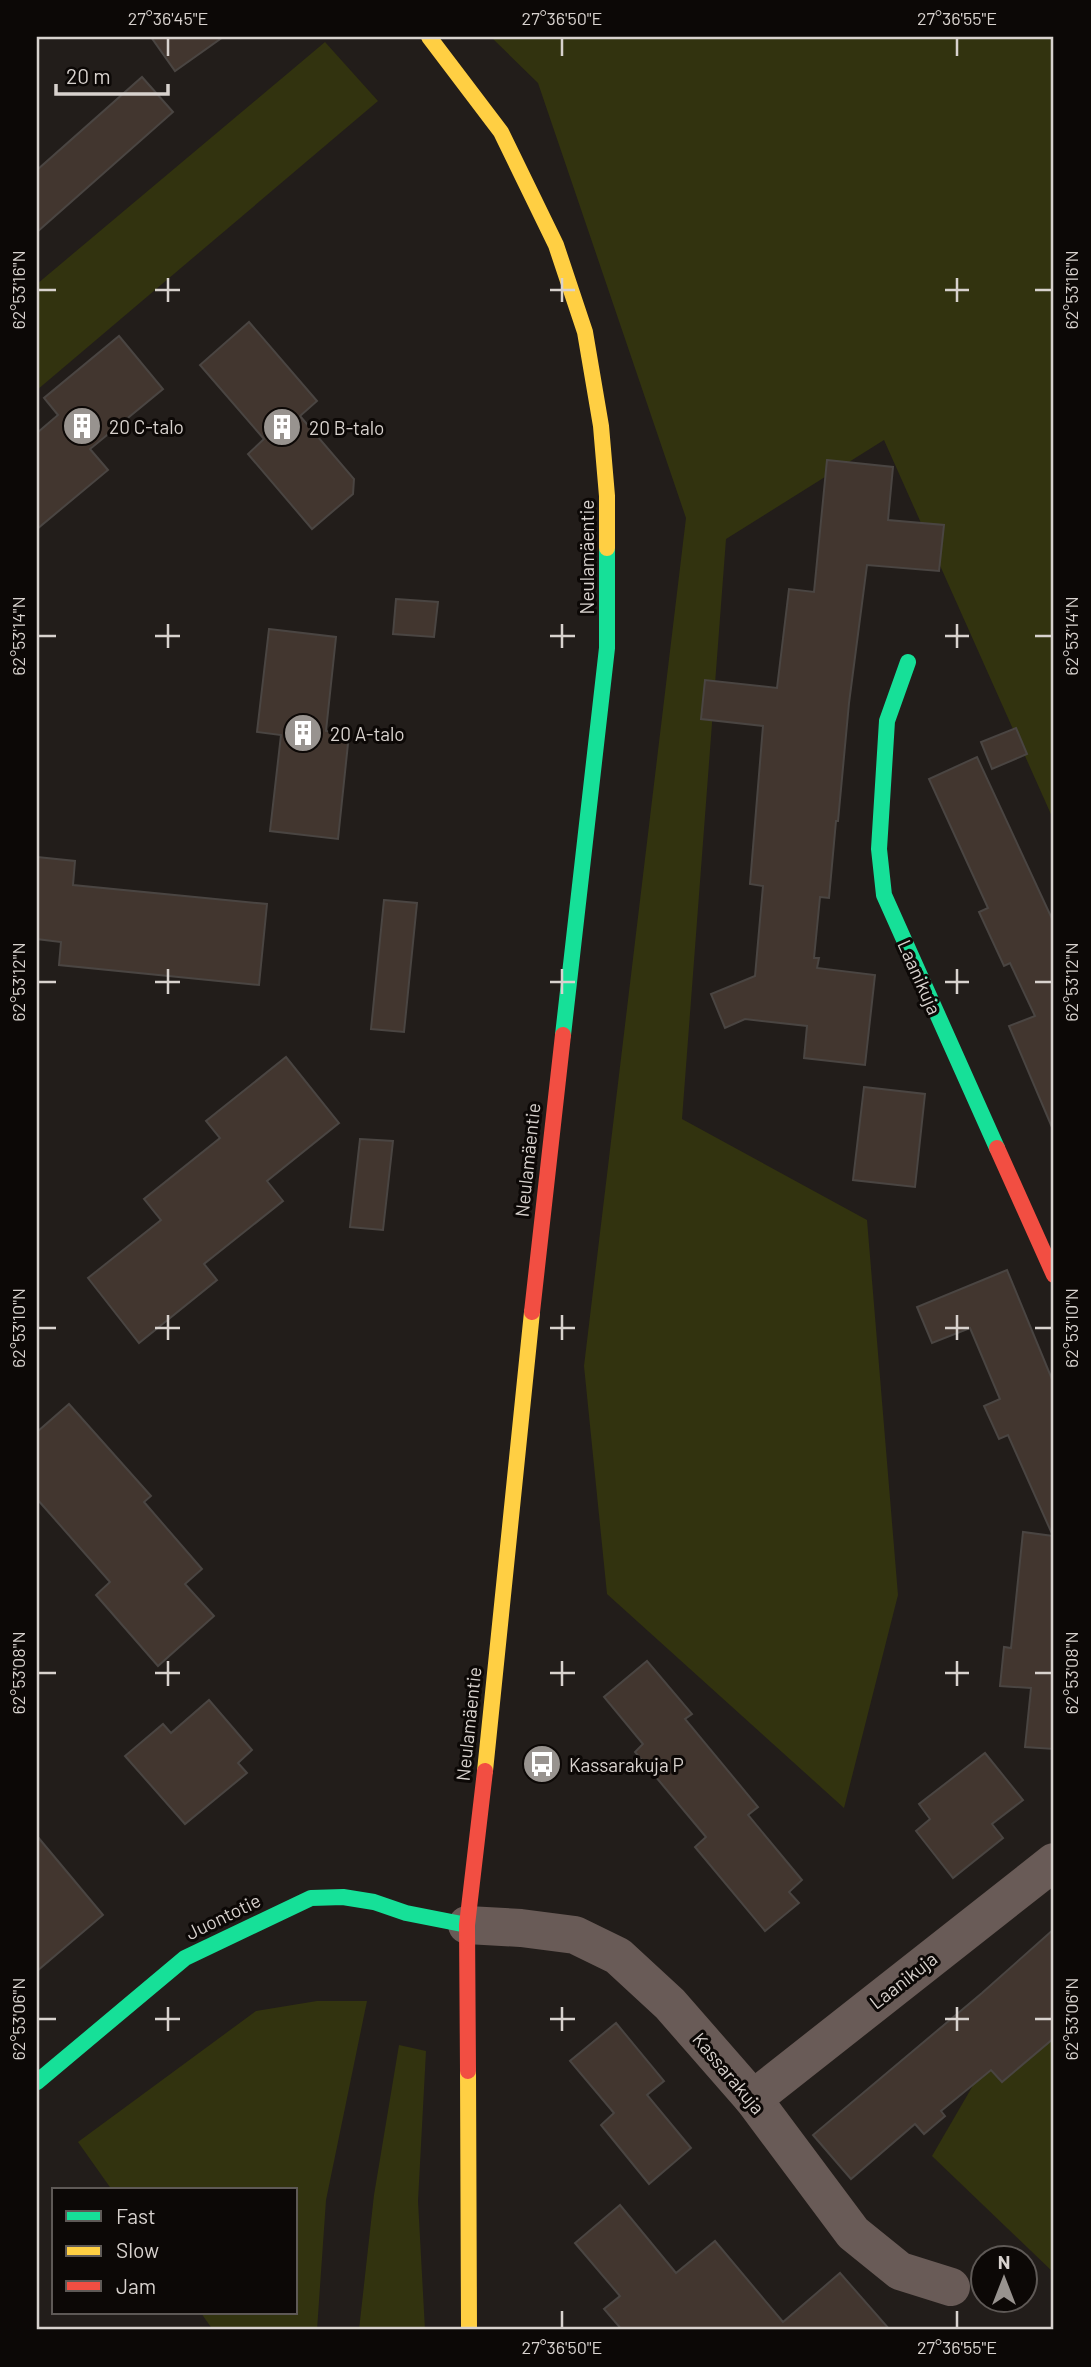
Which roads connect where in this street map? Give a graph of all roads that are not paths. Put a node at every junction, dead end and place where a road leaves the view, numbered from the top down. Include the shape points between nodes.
1 (429, 37) edge
2 (908, 662) dead end
3 (1054, 1275) edge
4 (1054, 1862) edge
5 (467, 1925) junction
6 (37, 2082) edge
7 (753, 2099) junction
8 (951, 2287) dead end
9 (469, 2330) edge

1 - 5 street, Neulamäentie via 501,132 556,245 585,332 607,496 607,648
2 - 3 street, Laanikuja via 887,721 879,849 884,895
4 - 7 street, Laanikuja
5 - 6 street, Juontotie via 374,1902 311,1898 185,1958
5 - 7 street, Kassarakuja via 575,1934 618,1956 670,2004
5 - 9 street, Neulamäentie
7 - 8 street, Kassarakuja via 853,2233 900,2271

